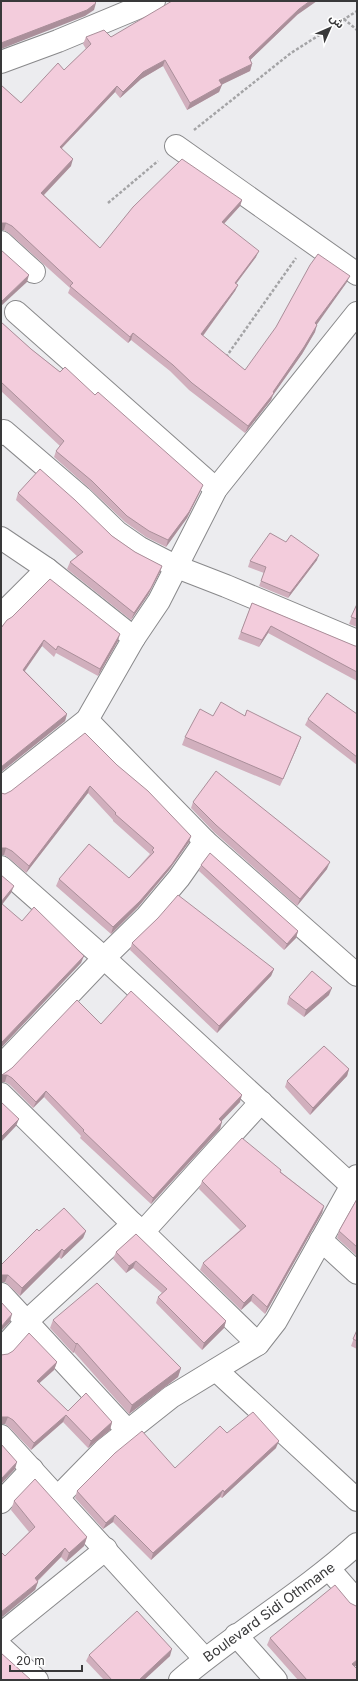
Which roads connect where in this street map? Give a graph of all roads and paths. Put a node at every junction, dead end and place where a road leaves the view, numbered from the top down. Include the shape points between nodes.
1 (154, 1) edge
2 (357, 10) edge
3 (344, 19) junction
4 (357, 30) edge
5 (1, 62) edge
6 (176, 146) junction
7 (108, 203) dead end
8 (309, 240) junction
9 (1, 242) edge
10 (34, 272) dead end
11 (357, 274) edge
12 (16, 312) dead end
13 (357, 313) edge
14 (226, 358) edge
15 (1, 434) edge
16 (216, 489) junction
17 (1, 538) edge
18 (177, 567) junction
19 (47, 569) junction
20 (1, 615) edge
21 (134, 638) junction
22 (357, 641) edge
23 (87, 720) junction
24 (1, 788) edge
25 (205, 842) junction
26 (1, 867) edge
27 (104, 958) junction
28 (357, 975) edge
29 (1, 1066) edge
30 (1, 1094) edge
31 (261, 1102) junction
32 (354, 1181) edge
33 (138, 1228) junction
34 (321, 1240) junction
35 (357, 1273) edge
36 (1, 1294) edge
37 (27, 1320) junction
38 (258, 1344) junction
39 (1, 1350) edge
40 (216, 1370) junction
41 (128, 1431) junction
42 (1, 1436) edge
43 (32, 1469) junction
44 (58, 1497) junction
45 (357, 1500) edge
46 (1, 1502) edge
47 (357, 1544) edge
48 (106, 1549) junction
49 (329, 1569) junction
50 (357, 1601) edge
51 (1, 1634) edge
52 (236, 1635) junction
53 (1, 1647) edge
54 (205, 1659) junction
55 (37, 1680) edge
56 (180, 1680) edge
57 (276, 1680) edge

1 - 5 street
2 - 3 path
3 - 4 path
3 - 6 path via 291,53
6 - 7 path
6 - 8 street
8 - 11 street
8 - 14 path
9 - 10 street
12 - 16 street
13 - 16 street
15 - 18 street via 4,431 81,497 117,532 140,548
16 - 18 street
17 - 19 street
18 - 21 street via 159,601
18 - 22 street
19 - 20 street
19 - 21 street
21 - 23 street
23 - 24 street
23 - 25 street
25 - 27 street via 147,916
25 - 28 street
26 - 27 street
27 - 29 street
27 - 31 street
30 - 33 street
31 - 32 street
31 - 33 street
32 - 34 street
33 - 37 street
33 - 38 street
34 - 35 street
34 - 38 street via 276,1321
36 - 37 street
37 - 39 street
37 - 41 street
38 - 40 street
40 - 41 street via 171,1397
40 - 45 street
41 - 44 street via 104,1450
42 - 43 street
43 - 44 street
43 - 46 street
44 - 48 street
47 - 49 street, Boulevard Sidi Othmane
48 - 51 street
48 - 54 street
49 - 50 street
49 - 52 street, Boulevard Sidi Othmane
52 - 54 street, Boulevard Sidi Othmane
52 - 57 street
53 - 55 street
54 - 56 street, Boulevard Sidi Othmane

